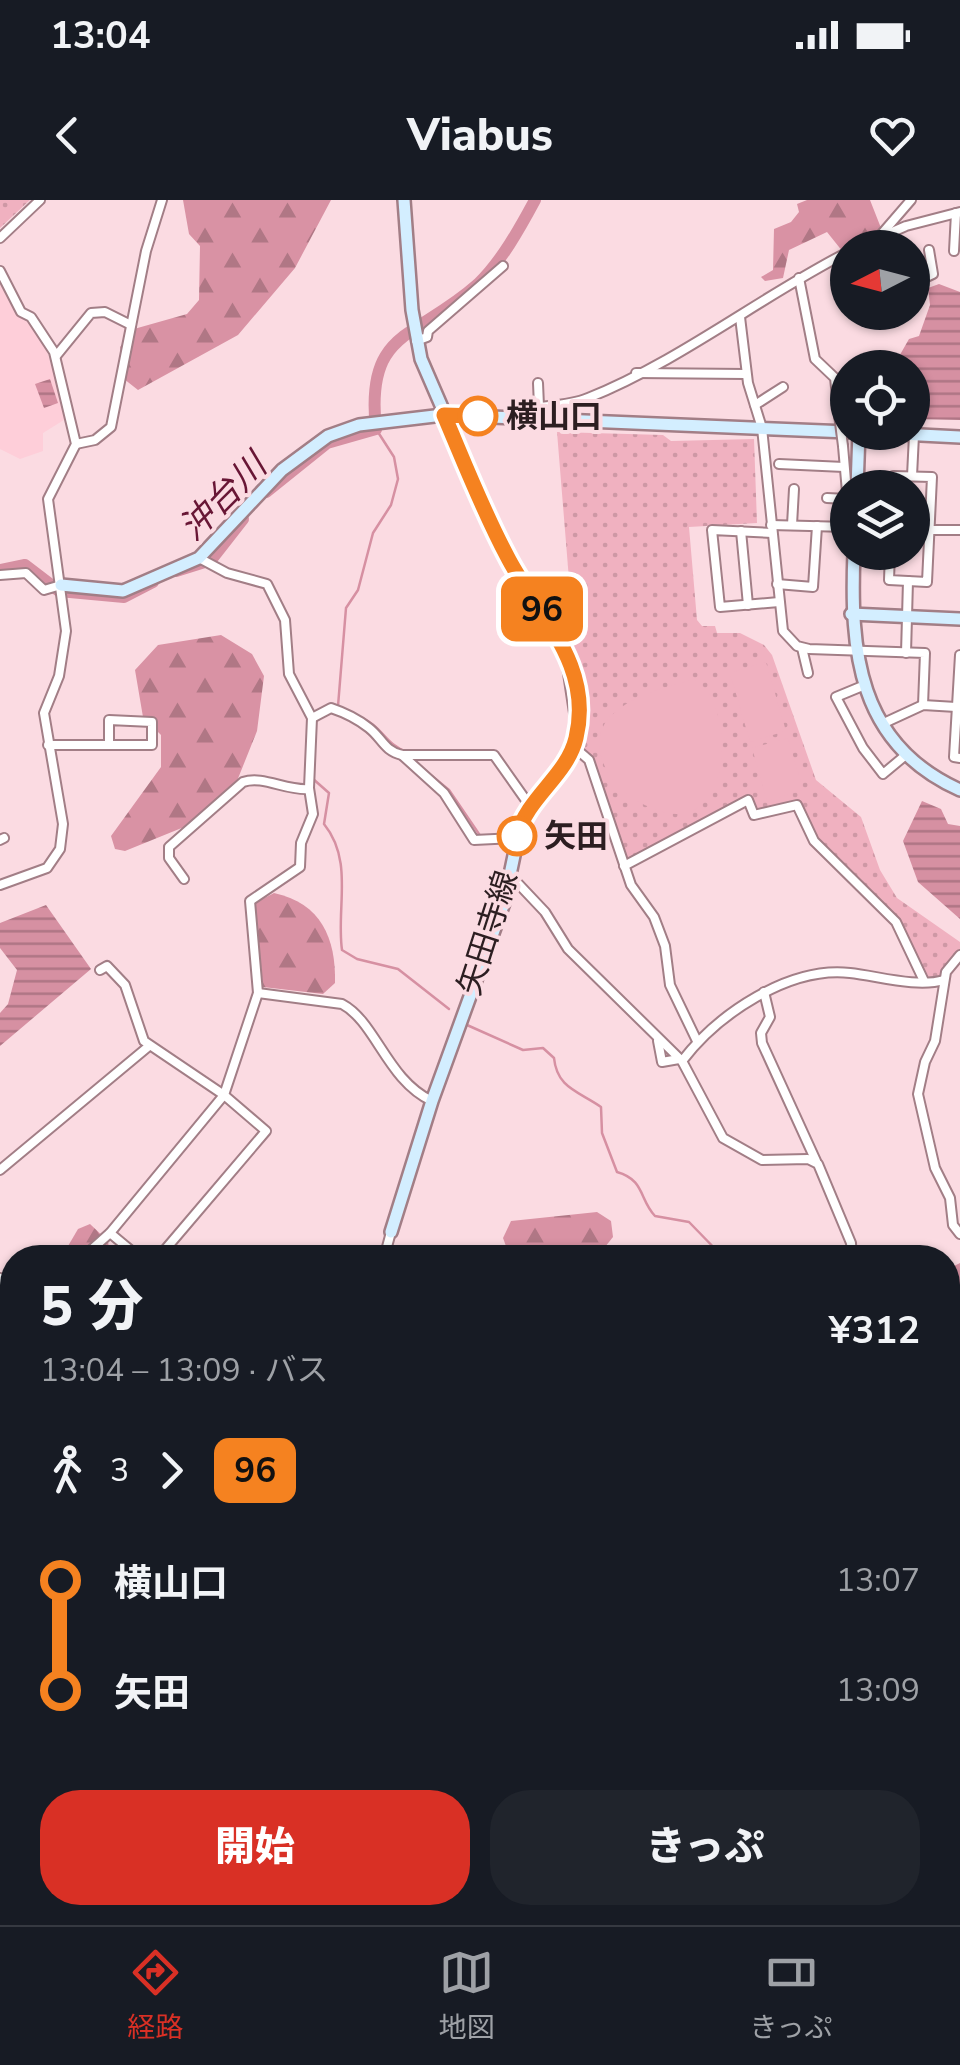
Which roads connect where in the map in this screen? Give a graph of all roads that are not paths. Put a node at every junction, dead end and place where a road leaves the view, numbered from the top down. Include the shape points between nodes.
1 (40, 200) edge
2 (162, 200) edge
3 (404, 200) edge
4 (911, 200) edge
5 (904, 210) junction
6 (958, 213) edge
7 (917, 223) junction
8 (885, 230) edge
9 (898, 230) edge
10 (0, 238) edge
11 (954, 251) dead end
12 (830, 262) edge
13 (503, 266) dead end
14 (0, 271) edge
15 (800, 278) junction
16 (740, 318) junction
17 (131, 325) junction
18 (415, 334) junction
19 (56, 356) junction
20 (636, 373) junction
21 (746, 374) junction
22 (538, 384) dead end
23 (783, 387) dead end
24 (539, 406) junction
25 (755, 406) junction
26 (444, 415) junction
27 (514, 418) junction
28 (762, 428) junction
29 (830, 431) edge
30 (930, 435) edge
31 (960, 436) edge
32 (76, 444) junction
33 (779, 464) dead end
34 (844, 467) junction
35 (844, 470) edge
36 (930, 478) edge
37 (794, 489) dead end
38 (827, 498) dead end
39 (830, 498) edge
40 (792, 526) junction
41 (816, 526) junction
42 (830, 526) edge
43 (772, 529) junction
44 (930, 530) joint
45 (960, 530) edge
46 (740, 532) junction
47 (205, 562) junction
48 (853, 570) edge
49 (889, 570) edge
50 (928, 570) edge
51 (0, 575) edge
52 (908, 581) junction
53 (777, 584) junction
54 (58, 589) junction
55 (778, 602) junction
56 (748, 605) junction
57 (851, 614) junction
58 (907, 617) junction
59 (960, 619) edge
60 (802, 648) junction
61 (854, 650) junction
62 (906, 652) junction
63 (960, 655) edge
64 (808, 674) dead end
65 (865, 685) junction
66 (923, 706) junction
67 (956, 706) junction
68 (312, 718) junction
69 (884, 723) junction
70 (48, 745) junction
71 (108, 745) junction
72 (574, 748) junction
73 (907, 754) junction
74 (407, 755) junction
75 (960, 758) edge
76 (309, 789) junction
77 (960, 790) edge
78 (530, 806) junction
79 (517, 838) junction
80 (624, 866) junction
81 (510, 875) junction
82 (184, 880) dead end
83 (0, 885) edge
84 (960, 956) edge
85 (100, 970) dead end
86 (944, 980) junction
87 (924, 982) junction
88 (764, 992) junction
89 (258, 994) junction
90 (698, 1041) junction
91 (149, 1046) junction
92 (681, 1060) junction
93 (224, 1095) junction
94 (432, 1101) junction
95 (816, 1162) junction
96 (0, 1170) edge
97 (391, 1232) joint
98 (110, 1233) junction
99 (960, 1234) edge
100 (97, 1245) edge
101 (124, 1245) edge
102 (169, 1245) edge
103 (388, 1245) edge
104 (850, 1245) edge

1 - 10 street
2 - 17 street
3 - 18 street
4 - 5 street
5 - 7 street
5 - 8 street
6 - 7 street
6 - 11 street
7 - 9 street
12 - 15 street
13 - 18 street via 427,336
14 - 19 street
15 - 16 street
15 - 34 street, bridge via 812,348 835,378
16 - 20 street
16 - 21 street
17 - 19 street via 92,312
17 - 32 street via 111,427
18 - 26 street
19 - 32 street
20 - 21 street
20 - 24 street via 582,400
21 - 25 street
22 - 24 street
23 - 25 street
24 - 27 street
25 - 28 street
26 - 27 street
26 - 47 street via 328,436 282,470
26 - 72 street via 505,553 566,646 578,717
27 - 28 street
28 - 29 street
28 - 43 street
30 - 31 street
32 - 54 street via 48,498
33 - 34 street
34 - 35 street
36 - 44 street
37 - 40 street
38 - 39 street
40 - 41 street
40 - 43 street
41 - 42 street
41 - 53 street via 813,586
43 - 46 street
43 - 53 street
44 - 45 street
46 - 56 street
46 - 56 street via 712,530 720,608
47 - 54 street via 123,591
47 - 68 street via 258,578 274,594 285,620 288,674
48 - 57 street
49 - 52 street via 888,580
50 - 52 street via 927,582
51 - 54 street via 22,572 40,587
52 - 58 street
53 - 55 street
54 - 70 street via 66,632 44,713
55 - 56 street
55 - 60 street via 783,631
57 - 58 street
57 - 61 street
58 - 59 street
58 - 62 street
60 - 61 street
60 - 64 street
61 - 62 street
61 - 65 street
62 - 66 street via 925,653
63 - 67 street
65 - 69 street
65 - 73 street via 836,696 864,748 884,774
66 - 67 street
66 - 69 street
67 - 75 street via 954,756
68 - 74 street via 336,709 369,728 390,752
68 - 76 street
69 - 73 street
70 - 71 street
70 - 83 street via 62,816 60,848 38,873
71 - 71 street via 152,745 152,722 109,720
72 - 78 street, 矢田寺線
72 - 80 street via 589,760
73 - 77 street
74 - 78 street via 494,755
74 - 79 street via 444,793 474,840
76 - 82 street via 280,789 252,778 242,782 168,847
76 - 89 street via 313,814 300,867 250,901
78 - 79 street, 矢田寺線
79 - 81 street, 矢田寺線
80 - 87 street via 748,800 754,815 797,805 814,842 896,922
80 - 90 street via 662,936 670,985
81 - 92 street via 568,949
81 - 94 street, 矢田寺線
84 - 86 street
85 - 91 street via 107,966 125,984
86 - 87 street
86 - 99 street via 918,1099
87 - 88 street via 836,972
88 - 90 street
88 - 95 street via 770,1017 762,1042
89 - 93 street
89 - 94 street via 354,1010 414,1092
90 - 92 street
91 - 93 street
91 - 96 street
92 - 95 street via 722,1138 762,1160
93 - 98 street
93 - 102 street via 266,1131
94 - 97 street, 矢田寺線
95 - 104 street
97 - 103 street
98 - 100 street
98 - 101 street

